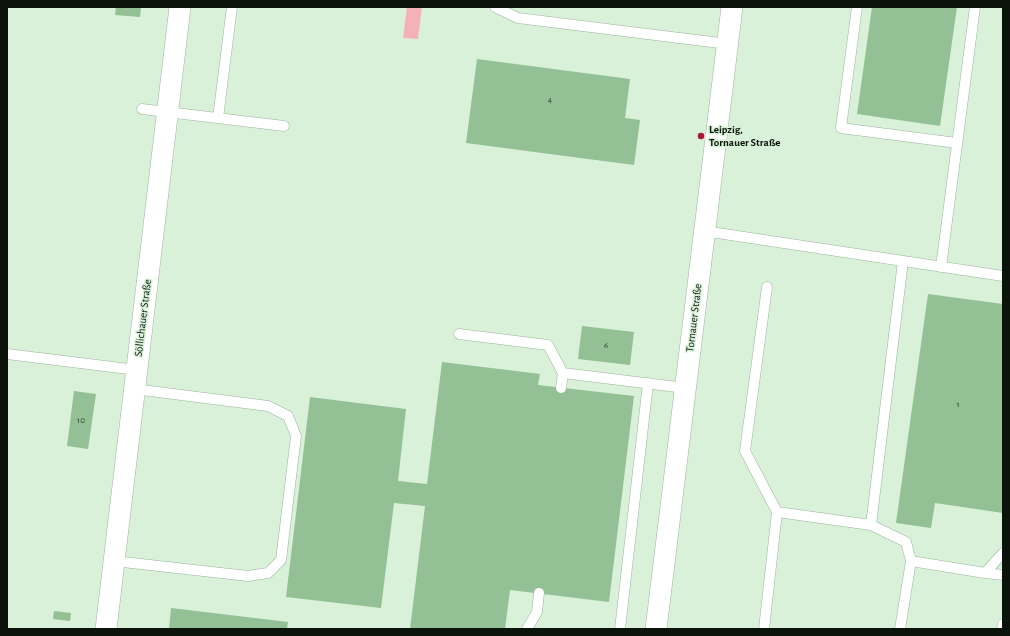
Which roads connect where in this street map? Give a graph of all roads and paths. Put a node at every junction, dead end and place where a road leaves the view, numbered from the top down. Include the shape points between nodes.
1 (180, 7) edge
2 (232, 7) edge
3 (495, 7) edge
4 (732, 7) edge
5 (857, 7) edge
6 (975, 7) edge
7 (728, 44) junction
8 (142, 109) dead end
9 (167, 112) junction
10 (218, 118) junction
11 (284, 126) dead end
12 (957, 143) junction
13 (704, 231) junction
14 (903, 261) junction
15 (942, 267) junction
16 (1003, 276) edge
17 (767, 287) dead end
18 (459, 334) dead end
19 (7, 354) edge
20 (563, 373) junction
21 (136, 379) junction
22 (648, 383) junction
23 (561, 388) dead end
24 (685, 388) junction
25 (777, 512) junction
26 (871, 525) junction
27 (1003, 552) edge
28 (114, 561) junction
29 (911, 561) junction
30 (985, 573) junction
31 (1003, 575) edge
32 (539, 593) dead end
33 (1003, 624) edge
34 (106, 629) edge
35 (526, 629) edge
36 (620, 629) edge
37 (656, 629) edge
38 (764, 629) edge
39 (900, 629) edge
40 (1002, 629) edge

1 - 9 street, Söllichauer Straße
2 - 10 lane
3 - 7 lane via 518,18
4 - 7 street, Tornauer Straße
5 - 12 lane via 841,128
6 - 12 lane
7 - 13 street, Tornauer Straße
8 - 9 lane
9 - 10 lane
9 - 21 street, Söllichauer Straße
10 - 11 lane
12 - 15 lane
13 - 14 lane
13 - 24 street, Tornauer Straße
14 - 15 lane
14 - 26 lane
15 - 16 lane
17 - 25 lane via 745,451
18 - 20 lane via 548,345
19 - 21 lane
20 - 22 lane
20 - 23 lane
21 - 28 street, Söllichauer Straße
21 - 28 lane via 268,406 288,416 296,436 281,560 268,573 248,576
22 - 24 lane
22 - 36 lane
24 - 37 street, Tornauer Straße
25 - 26 lane
25 - 38 lane
26 - 29 lane via 906,542
27 - 30 lane
28 - 34 street, Söllichauer Straße
29 - 30 lane
29 - 39 lane
30 - 31 lane
32 - 35 lane via 537,612
33 - 40 lane

